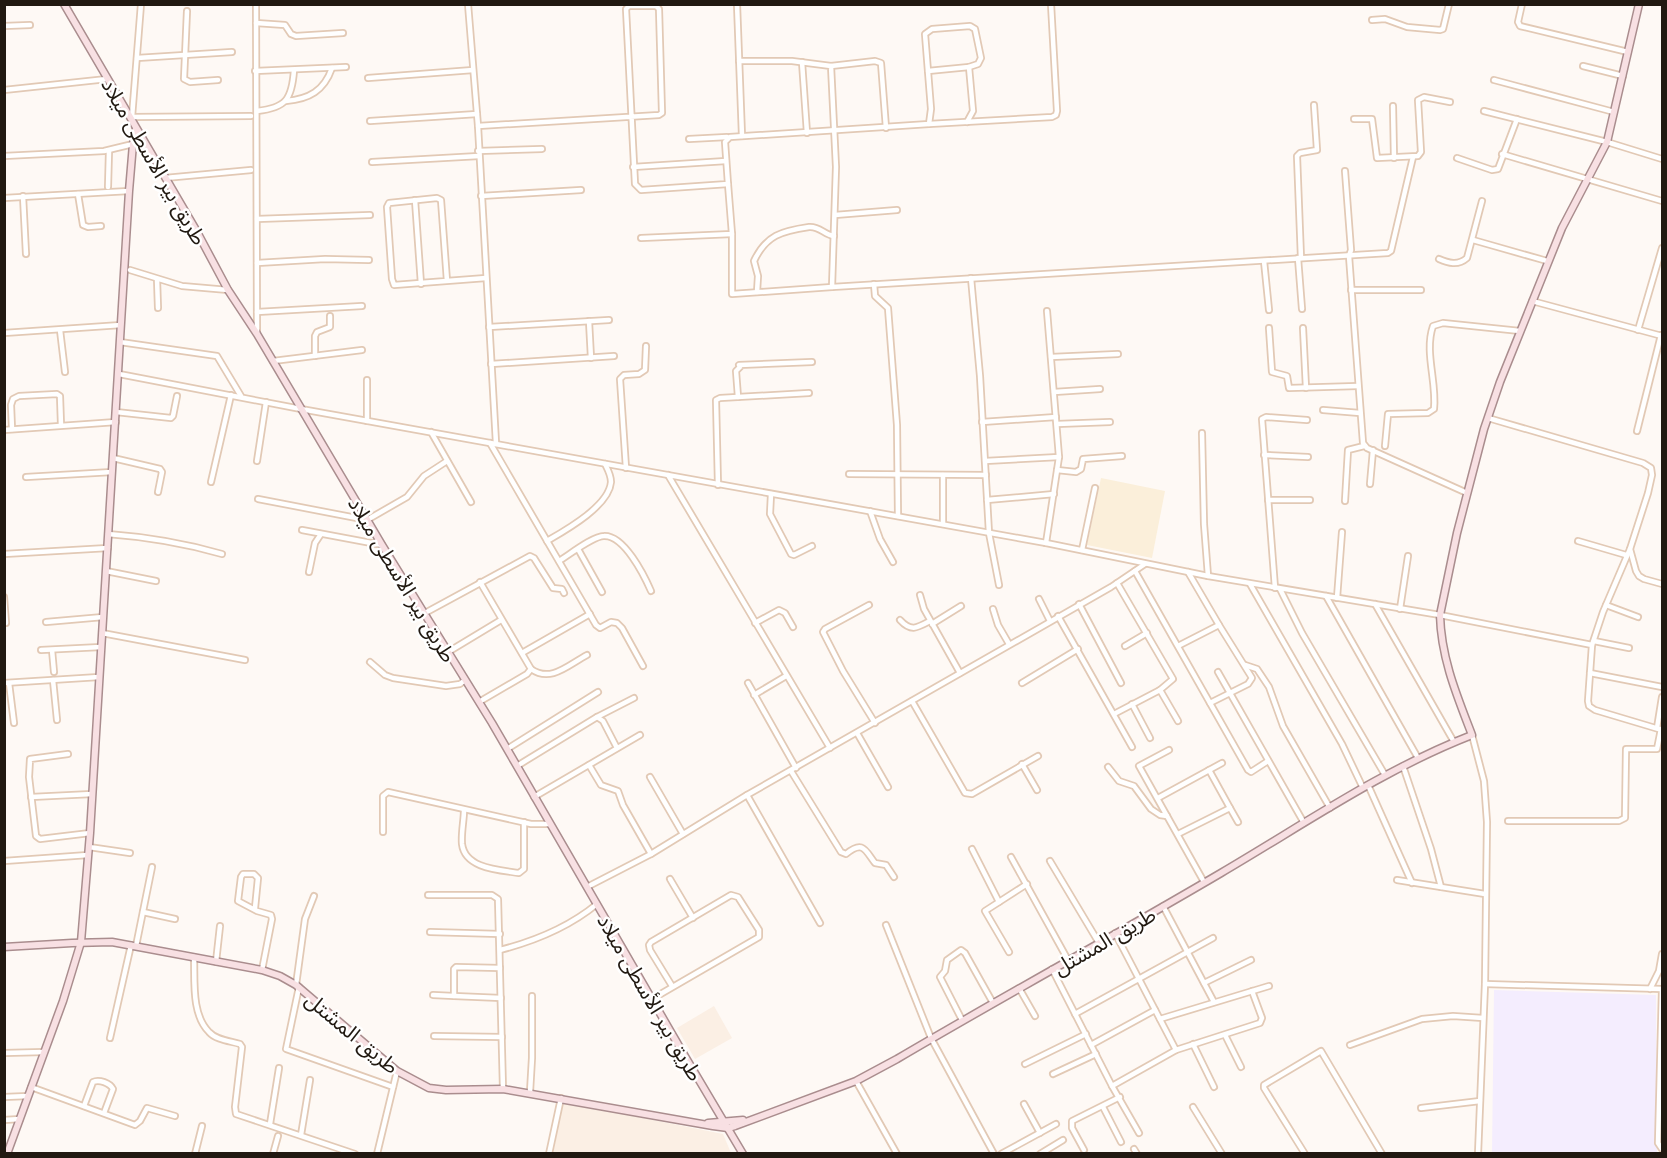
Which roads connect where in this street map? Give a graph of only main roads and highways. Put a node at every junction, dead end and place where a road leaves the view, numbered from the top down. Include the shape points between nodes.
1 (64, 4) edge
2 (1639, 4) edge
3 (136, 129) junction
4 (81, 942) junction
5 (4, 947) edge
6 (726, 1124) junction
7 (7, 1154) edge
8 (743, 1154) edge

1 - 3 main road, طريق بير الأسطى ميلاد
2 - 6 main road, طريق المشتل via 1607,142 1547,261 1488,418 1467,493 1440,615 1447,666 1472,735 1385,775 855,1081
3 - 4 main road
3 - 6 main road, طريق بير الأسطى ميلاد
4 - 5 main road, طريق المشتل
4 - 6 main road, طريق المشتل via 134,945 280,976 298,986 397,1071 419,1084 438,1089 530,1092 701,1124
4 - 7 main road
6 - 8 main road, طريق بير الأسطى ميلاد

